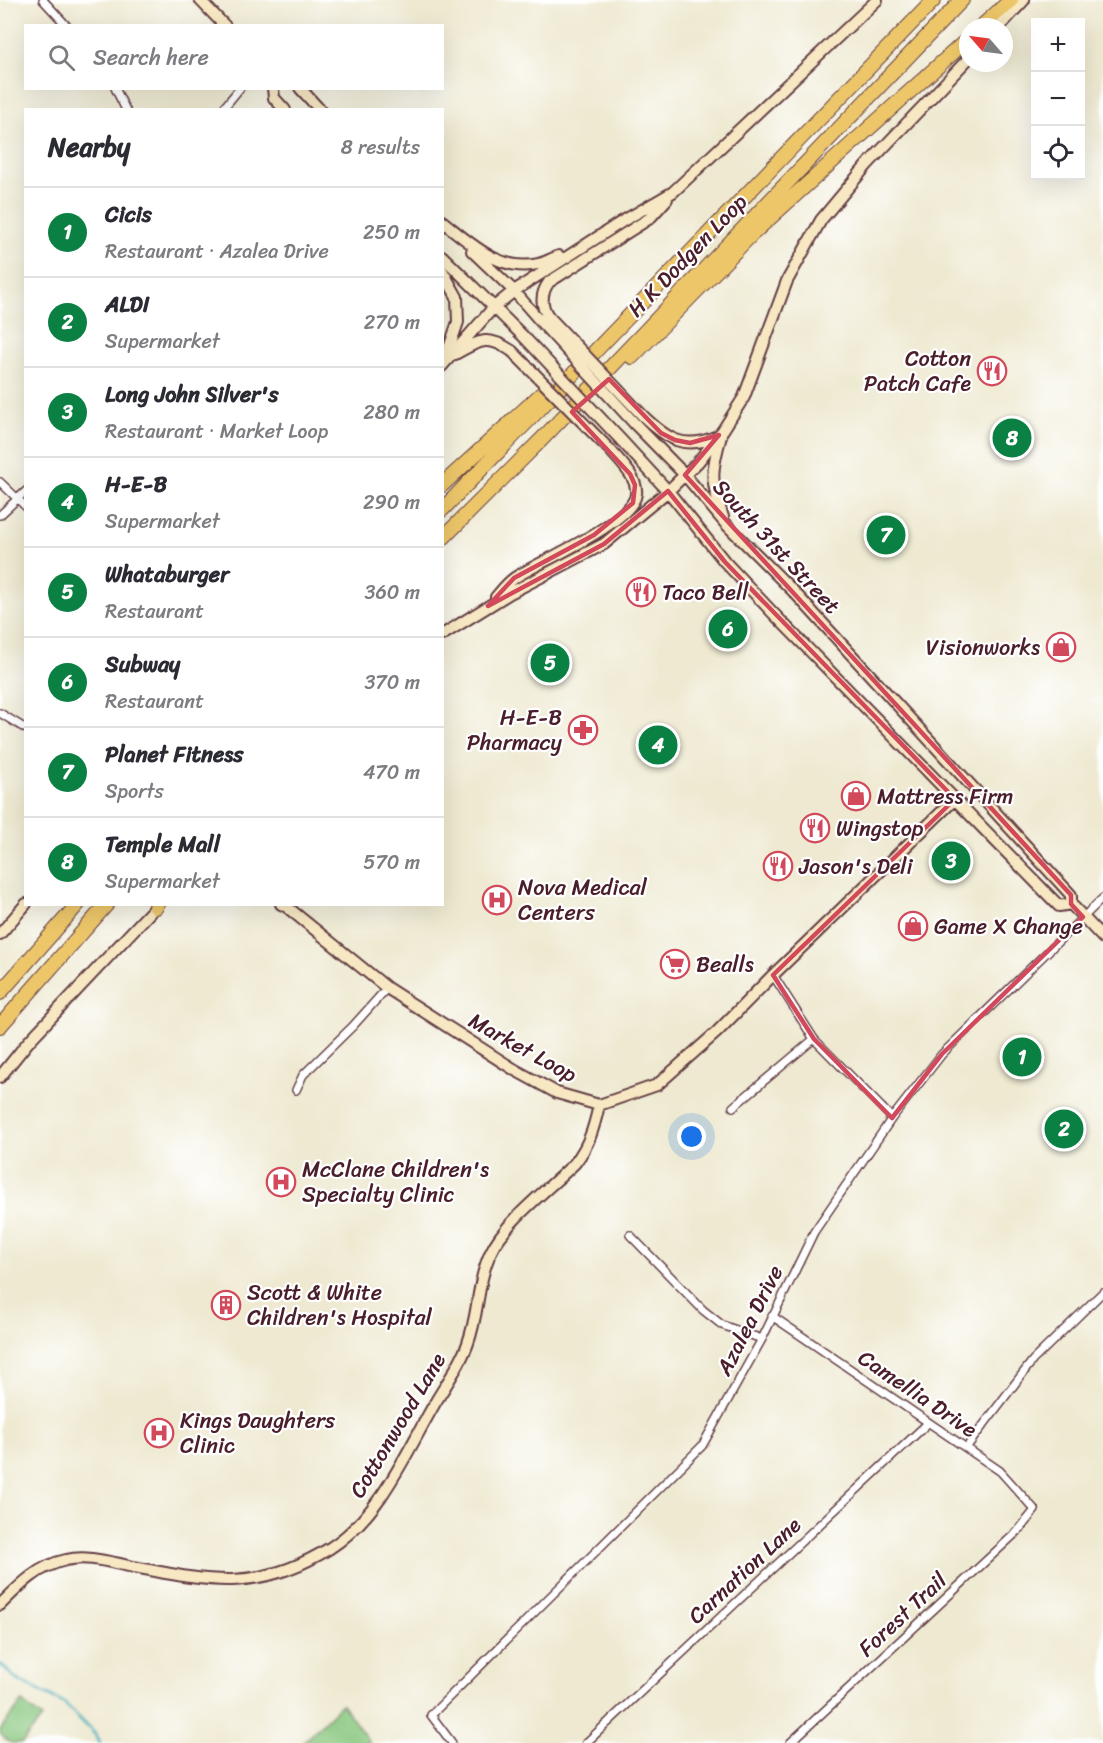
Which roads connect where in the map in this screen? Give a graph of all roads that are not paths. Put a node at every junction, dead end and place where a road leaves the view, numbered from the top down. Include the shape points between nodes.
1 (44, 0) edge
2 (200, 0) edge
3 (877, 0) edge
4 (962, 0) edge
5 (1011, 0) edge
6 (1024, 0) edge
7 (933, 1) edge
8 (991, 18) edge
9 (1007, 18) edge
10 (65, 24) edge
11 (223, 24) edge
12 (959, 47) edge
13 (959, 68) edge
14 (116, 90) edge
15 (239, 90) edge
16 (245, 90) edge
17 (273, 90) edge
18 (302, 90) edge
19 (229, 103) junction
20 (125, 108) edge
21 (224, 108) edge
22 (283, 108) edge
23 (318, 108) edge
24 (673, 192) junction
25 (444, 224) edge
26 (444, 224) edge
27 (706, 238) junction
28 (582, 247) junction
29 (444, 258) edge
30 (444, 274) edge
31 (514, 291) junction
32 (493, 308) junction
33 (544, 319) junction
34 (445, 363) edge
35 (639, 420) junction
36 (721, 432) junction
37 (543, 437) junction
38 (685, 475) junction
39 (0, 482) edge
40 (444, 483) edge
41 (668, 491) junction
42 (24, 494) edge
43 (17, 499) junction
44 (24, 505) edge
45 (444, 508) edge
46 (0, 515) edge
47 (725, 523) junction
48 (444, 536) edge
49 (488, 606) junction
50 (444, 635) edge
51 (0, 713) edge
52 (24, 728) edge
53 (955, 799) junction
54 (1103, 898) edge
55 (1071, 904) junction
56 (24, 906) edge
57 (76, 906) edge
58 (105, 906) edge
59 (158, 906) edge
60 (284, 906) edge
61 (1083, 917) junction
62 (0, 934) edge
63 (1103, 938) edge
64 (773, 975) junction
65 (387, 988) junction
66 (0, 993) edge
67 (0, 1026) edge
68 (814, 1039) junction
69 (0, 1077) edge
70 (296, 1090) dead end
71 (599, 1105) junction
72 (733, 1107) dead end
73 (892, 1118) junction
74 (630, 1235) dead end
75 (1103, 1292) edge
76 (772, 1316) junction
77 (762, 1339) junction
78 (928, 1423) junction
79 (966, 1448) junction
80 (1035, 1510) joint
81 (0, 1605) edge
82 (452, 1743) edge
83 (586, 1743) edge
84 (790, 1743) edge

1 - 10 street
2 - 11 main road
3 - 24 main road
4 - 37 highway, H K Dodgen Loop
5 - 8 highway
6 - 9 main road
7 - 27 highway, H K Dodgen Loop
12 - 37 highway via 752,234 619,370
13 - 36 main road via 867,165 821,220 787,281 744,397
14 - 20 street
15 - 19 street
16 - 19 street
17 - 22 main road via 274,98
18 - 23 main road
19 - 21 street
24 - 28 main road
24 - 33 main road via 650,218 549,282 542,295
25 - 28 main road via 495,260 516,264 536,265
26 - 31 main road
27 - 40 highway via 661,275 538,398
27 - 45 highway, H K Dodgen Loop
28 - 31 main road
29 - 32 main road, South 31st Street
30 - 34 main road via 457,297 458,322
31 - 32 main road
31 - 33 main road
32 - 34 main road
32 - 41 main road, South 31st Street, bridge
33 - 35 main road, bridge
34 - 49 main road, bridge via 483,340 499,342 611,451 635,484 636,495 628,509 594,535 513,578
35 - 36 main road via 661,434 690,443 705,441
35 - 38 main road, South 31st Street
36 - 38 main road
36 - 47 main road via 712,476
37 - 48 highway, H K Dodgen Loop
38 - 41 main road
38 - 47 main road, South 31st Street
39 - 43 street
41 - 49 main road via 604,544
41 - 53 main road, South 31st Street via 733,571
42 - 43 street
43 - 44 street
43 - 46 street
47 - 55 main road, South 31st Street via 795,593 1071,895
49 - 50 main road
51 - 52 street
53 - 55 main road, South 31st Street via 1059,906
53 - 64 main road
54 - 61 street, Azalea Drive
55 - 61 main road, South 31st Street
56 - 62 main road
57 - 66 highway
58 - 67 highway
59 - 69 main road via 29,1041
60 - 65 main road, Market Loop
61 - 63 main road, South 31st Street
61 - 73 street, Azalea Drive via 942,1054
64 - 68 street
64 - 71 main road via 657,1085
65 - 70 street via 303,1075
65 - 71 main road, Market Loop via 540,1084
68 - 72 street
68 - 73 street
71 - 81 main road, Cottonwood Lane via 592,1136 580,1157 502,1235 492,1251 467,1346 384,1491 346,1536 292,1568 243,1580 198,1579 90,1558 69,1559 34,1573
73 - 76 street, Azalea Drive via 814,1232
74 - 77 street via 722,1325
75 - 79 street via 1033,1360
76 - 77 street, Azalea Drive
76 - 78 street, Camellia Drive
77 - 82 street, Azalea Drive via 702,1446 431,1715
78 - 79 street, Camellia Drive
78 - 83 street, Carnation Lane
79 - 80 street, Camellia Drive via 1000,1471
80 - 84 street, Forest Trail via 1018,1531

